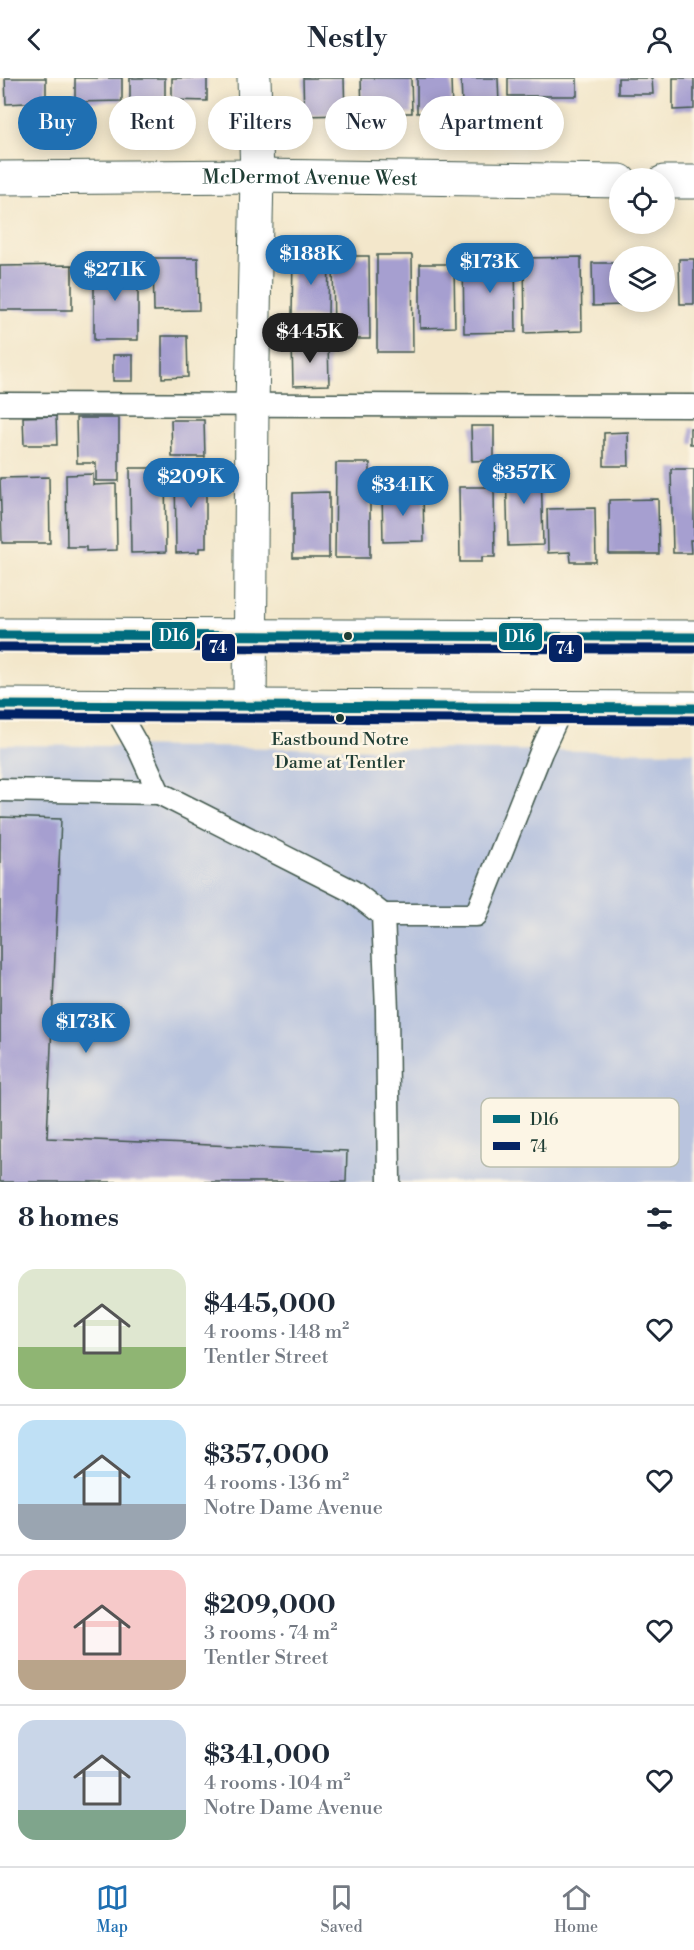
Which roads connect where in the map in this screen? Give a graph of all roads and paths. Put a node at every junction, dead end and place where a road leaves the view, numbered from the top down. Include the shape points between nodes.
1 (254, 78) edge
2 (257, 176) junction
3 (0, 178) edge
4 (609, 181) edge
5 (675, 182) edge
6 (694, 182) edge
7 (0, 404) edge
8 (252, 405) junction
9 (694, 406) edge
10 (250, 634) junction
11 (0, 635) edge
12 (694, 637) edge
13 (0, 705) edge
14 (114, 705) junction
15 (250, 706) junction
16 (562, 707) junction
17 (694, 708) edge
18 (0, 790) edge
19 (159, 793) junction
20 (383, 915) junction
21 (389, 1182) edge

1 - 2 main road
2 - 3 main road, McDermot Avenue West
2 - 4 main road, McDermot Avenue West
2 - 8 main road
5 - 6 main road
7 - 8 lane
8 - 9 lane
8 - 10 main road
10 - 11 main road
10 - 12 main road
10 - 15 main road
13 - 14 main road
14 - 15 main road
14 - 19 lane
15 - 16 main road
16 - 17 main road
16 - 20 lane via 476,915
18 - 19 lane
19 - 20 lane via 352,891
20 - 21 lane

